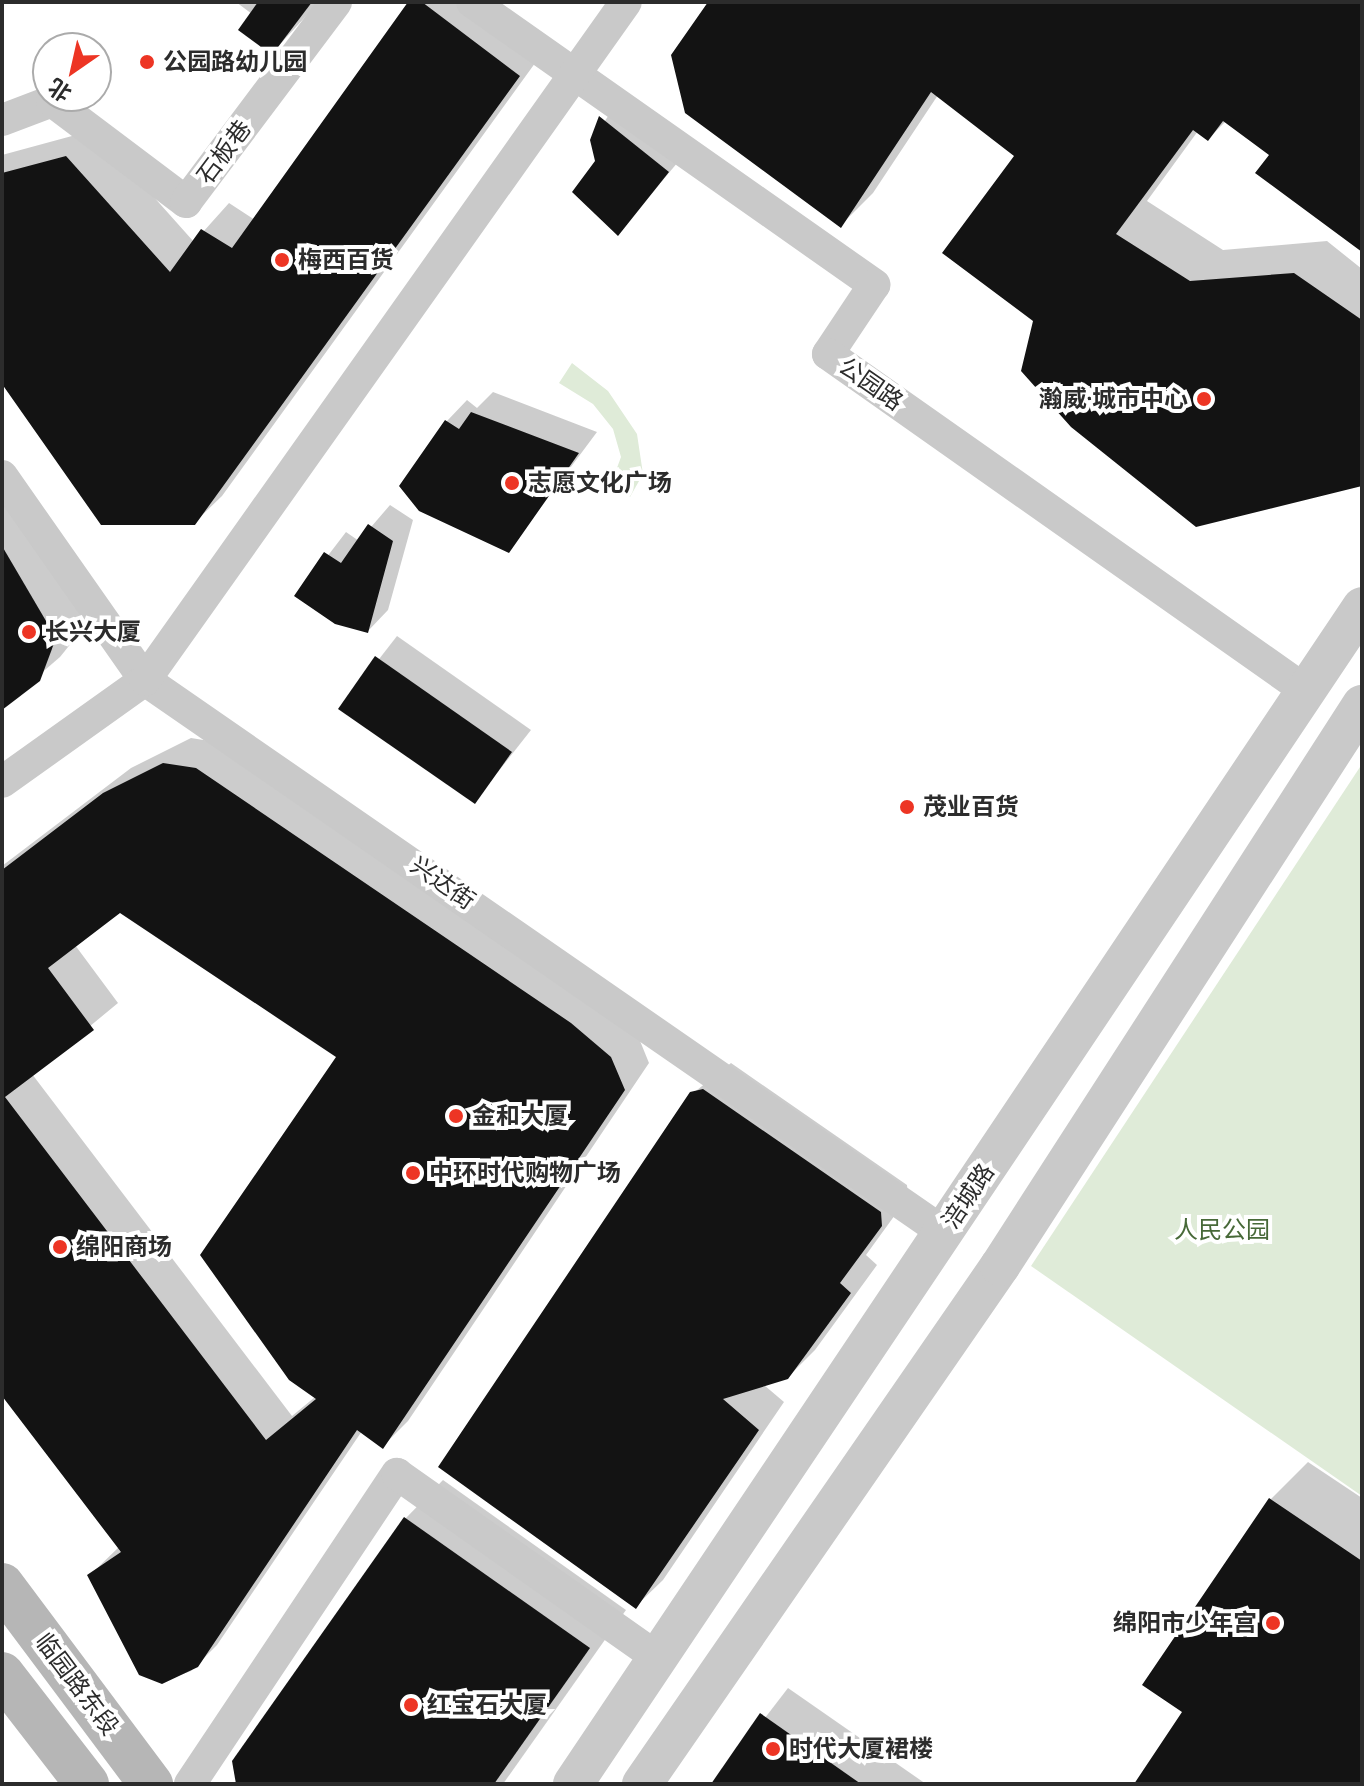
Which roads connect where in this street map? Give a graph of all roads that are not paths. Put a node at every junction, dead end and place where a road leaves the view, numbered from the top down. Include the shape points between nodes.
1 (336, 2) edge
2 (472, 2) edge
3 (626, 2) edge
4 (572, 78) junction
5 (2, 120) edge
6 (2, 476) edge
7 (1362, 607) edge
8 (145, 680) junction
9 (1305, 690) junction
10 (1362, 705) edge
11 (2, 782) edge
12 (943, 1232) junction
13 (2, 1585) edge
14 (659, 1659) junction
15 (2, 1674) edge
16 (87, 1784) edge
17 (151, 1784) edge
18 (190, 1784) edge
19 (573, 1784) edge
20 (642, 1784) edge

1 - 5 street, 石板巷 via 186,202 52,101
2 - 4 street, 公园路
3 - 4 street
4 - 8 street
4 - 9 street, 公园路 via 874,285 828,354
6 - 8 street, 兴达街
7 - 9 street, 涪城路
8 - 11 street
8 - 12 street, 兴达街
9 - 12 street, 涪城路
10 - 20 street via 1000,1266
12 - 14 street, 涪城路
13 - 17 main road, 临园路东段
14 - 18 street via 397,1474
14 - 19 street, 涪城路
15 - 16 main road

